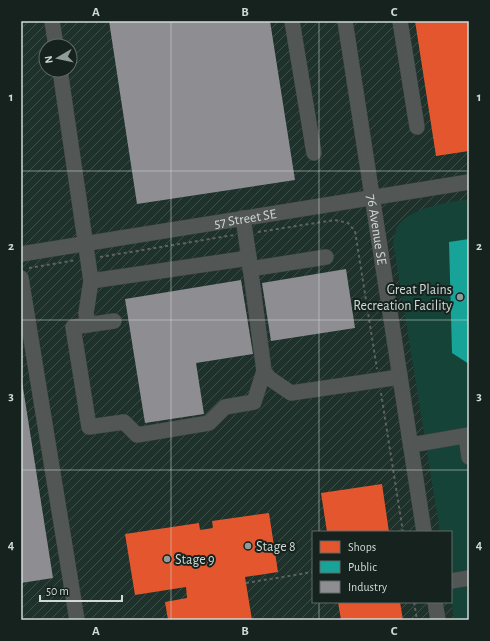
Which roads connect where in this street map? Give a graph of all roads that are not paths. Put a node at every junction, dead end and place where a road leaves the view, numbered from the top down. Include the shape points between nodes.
1 (52, 21) edge
2 (292, 21) edge
3 (345, 21) edge
4 (400, 21) edge
5 (55, 38) edge
6 (61, 78) edge
7 (417, 126) dead end
8 (314, 153) dead end
9 (469, 182) edge
10 (372, 197) junction
11 (243, 218) junction
12 (86, 244) junction
13 (21, 254) edge
14 (326, 257) dead end
15 (249, 264) junction
16 (25, 273) edge
17 (91, 281) junction
18 (23, 307) edge
19 (114, 321) dead end
20 (88, 325) junction
21 (264, 371) junction
22 (400, 377) junction
23 (467, 435) edge
24 (410, 445) junction
25 (469, 457) edge
26 (424, 531) edge
27 (469, 578) edge
28 (452, 580) edge
29 (435, 603) edge
30 (77, 620) edge
31 (438, 620) edge

1 - 5 street
2 - 8 street
3 - 10 street, 76 Avenue SE
4 - 7 street
6 - 12 street
9 - 10 street, 57 Street SE
10 - 11 street, 57 Street SE
10 - 22 street, 76 Avenue SE
11 - 12 street, 57 Street SE
11 - 15 street
12 - 13 street, 57 Street SE
12 - 17 street
14 - 15 street
15 - 17 street
15 - 21 street
16 - 18 street
17 - 20 street via 86,313
18 - 30 street
19 - 20 street
20 - 21 street via 73,327 89,427 124,422 137,435 209,423 225,407 254,402
21 - 22 street via 269,378 291,393
22 - 24 street, 76 Avenue SE
23 - 24 street
23 - 25 street
24 - 26 street, 76 Avenue SE
27 - 28 street
29 - 31 street

